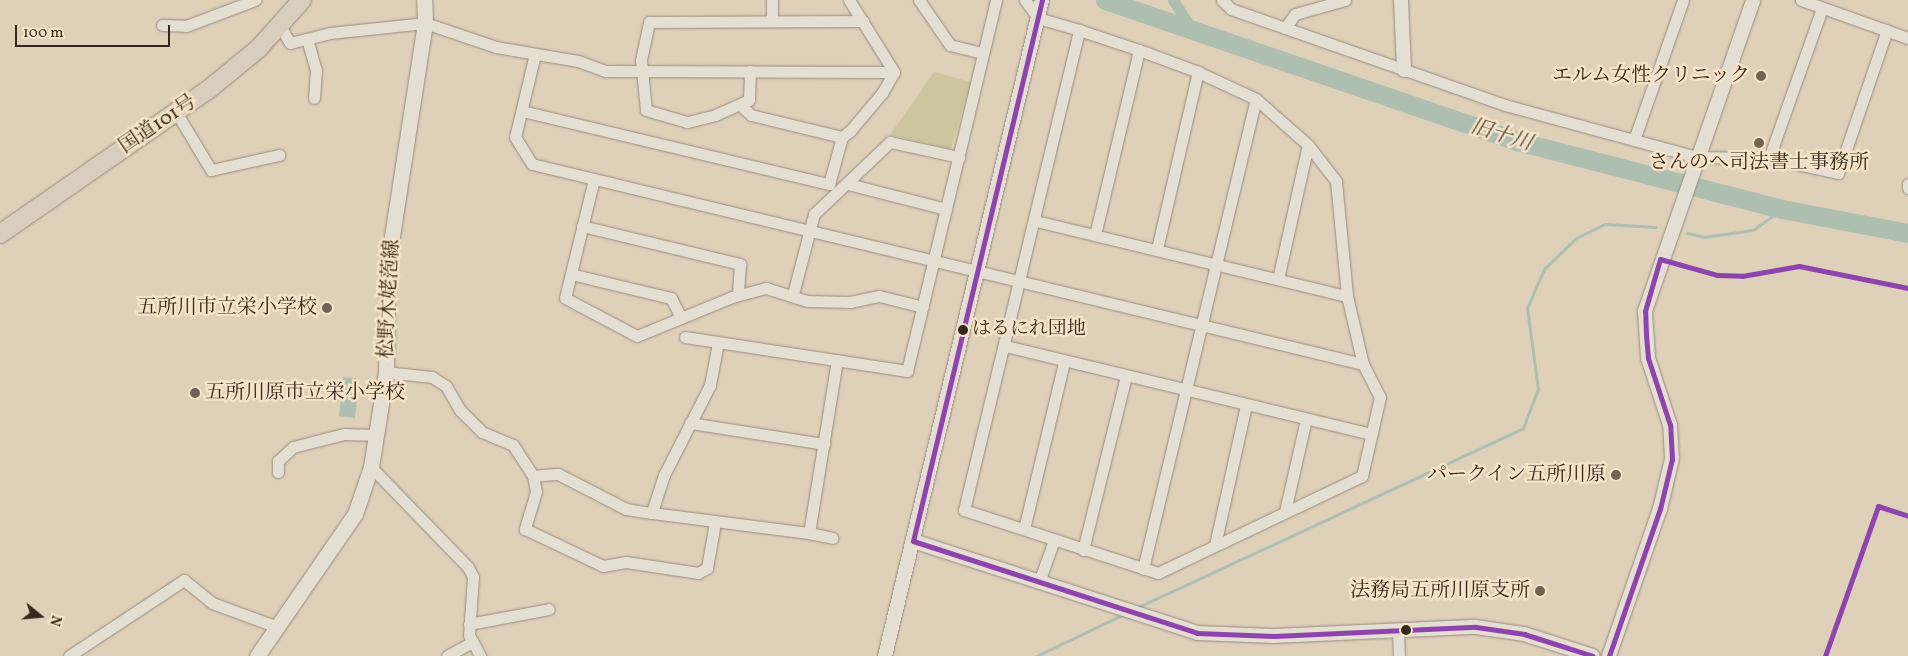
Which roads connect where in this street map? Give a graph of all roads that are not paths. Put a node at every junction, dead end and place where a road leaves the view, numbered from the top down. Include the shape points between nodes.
1 (255, 0) edge
2 (424, 0) edge
3 (772, 0) edge
4 (849, 0) edge
5 (919, 0) edge
6 (996, 0) edge
7 (1025, 0) edge
8 (1042, 0) edge
9 (1222, 0) edge
10 (1345, 0) edge
11 (1401, 0) edge
12 (1683, 0) edge
13 (1753, 0) edge
14 (1801, 0) edge
15 (1822, 8) junction
16 (289, 9) edge
17 (1038, 18) junction
18 (772, 21) junction
19 (863, 21) junction
20 (425, 23) junction
21 (162, 24) dead end
22 (1284, 28) junction
23 (1079, 30) junction
24 (1887, 30) junction
25 (1908, 38) edge
26 (307, 39) junction
27 (1139, 50) junction
28 (535, 54) junction
29 (983, 54) junction
30 (1404, 70) junction
31 (750, 71) junction
32 (645, 72) junction
33 (894, 72) junction
34 (1198, 72) junction
35 (314, 98) dead end
36 (1256, 99) junction
37 (740, 106) junction
38 (522, 111) junction
39 (176, 112) junction
40 (842, 137) junction
41 (1634, 140) junction
42 (1308, 145) junction
43 (279, 155) dead end
44 (959, 158) junction
45 (1769, 158) junction
46 (1694, 160) junction
47 (594, 179) junction
48 (848, 184) junction
49 (946, 209) junction
50 (1036, 221) junction
51 (582, 226) junction
52 (810, 230) junction
53 (0, 234) edge
54 (1095, 235) junction
55 (1157, 249) junction
56 (934, 261) junction
57 (1217, 264) junction
58 (977, 271) junction
59 (571, 274) junction
60 (1278, 279) junction
61 (1021, 282) junction
62 (793, 294) junction
63 (738, 295) junction
64 (1347, 296) junction
65 (923, 307) junction
66 (681, 318) junction
67 (1203, 326) junction
68 (685, 337) dead end
69 (718, 343) junction
70 (1005, 346) junction
71 (837, 360) junction
72 (1064, 362) junction
73 (1363, 364) junction
74 (386, 372) junction
75 (1126, 376) junction
76 (1187, 392) junction
77 (1246, 405) junction
78 (1306, 420) junction
79 (690, 423) junction
80 (1372, 434) junction
81 (376, 435) junction
82 (824, 444) junction
83 (371, 467) junction
84 (278, 472) dead end
85 (533, 476) junction
86 (1285, 511) junction
87 (652, 513) junction
88 (715, 522) junction
89 (1024, 530) junction
90 (809, 533) junction
91 (832, 538) dead end
92 (913, 540) junction
93 (1054, 540) junction
94 (1215, 545) junction
95 (1083, 550) junction
96 (1143, 569) junction
97 (1039, 582) junction
98 (549, 609) dead end
99 (468, 624) junction
100 (276, 626) junction
101 (1398, 630) junction
102 (472, 642) junction
103 (69, 656) edge
104 (257, 656) edge
105 (447, 656) edge
106 (480, 656) edge
107 (885, 656) edge
108 (1399, 656) edge
109 (1593, 656) edge
110 (1609, 656) edge

1 - 21 street via 186,26
2 - 20 main road, 松野木姥萢線
3 - 18 street
4 - 19 street
5 - 29 street via 950,45
6 - 29 street
7 - 17 street
8 - 17 street
9 - 22 street via 1231,9
10 - 22 street via 1295,14
11 - 30 street
12 - 41 street
13 - 46 street
14 - 15 street
15 - 24 street
15 - 45 street
16 - 26 street via 290,44
16 - 39 highway, 国道101号 via 250,55
17 - 23 street
17 - 58 street
18 - 19 street
18 - 32 street via 649,22 641,60
19 - 33 street
20 - 26 street
20 - 28 street via 477,42
20 - 74 main road, 松野木姥萢線 via 388,262
22 - 30 street
23 - 27 street
23 - 50 street
24 - 25 street
24 - 45 street via 1838,174
26 - 35 street via 316,70
27 - 34 street
27 - 54 street
28 - 32 street via 578,61 606,71
28 - 38 street
29 - 44 street
30 - 41 street via 1505,105
31 - 32 street
31 - 33 street
31 - 37 street via 751,96
32 - 37 street via 646,110 693,121
33 - 40 street via 866,114
34 - 36 street
34 - 55 street
36 - 42 street
36 - 57 street
37 - 40 street via 751,115
38 - 40 street via 829,184
38 - 47 street via 515,137 530,162
39 - 43 street via 211,170
39 - 53 highway, 国道101号
41 - 46 street
42 - 60 street
42 - 64 street via 1336,180
44 - 48 street via 890,142
44 - 49 street
45 - 46 street
46 - 110 street via 1645,311 1648,358 1670,425 1672,459 1660,509
47 - 51 street
47 - 52 street
48 - 49 street
48 - 52 street via 814,214
49 - 56 street
50 - 54 street
50 - 61 street
51 - 59 street
51 - 63 street via 740,264
52 - 56 street
52 - 62 street
54 - 55 street
55 - 57 street
56 - 58 street
56 - 65 street
57 - 60 street
57 - 67 street
58 - 61 street
58 - 92 street
59 - 66 street via 671,298
59 - 66 street via 567,300 636,336
60 - 64 street
61 - 67 street
61 - 70 street
62 - 63 street via 766,288
62 - 65 street via 807,301 838,303 879,296
63 - 66 street
64 - 73 street
65 - 71 street via 907,370
67 - 73 street
67 - 76 street
68 - 69 street
69 - 71 street
69 - 79 street via 710,385
70 - 72 street
70 - 89 street via 964,510
71 - 82 street
72 - 75 street
72 - 89 street
73 - 80 street via 1380,398
74 - 81 main road, 松野木姥萢線
74 - 85 street via 432,377 446,386 460,410 482,432 514,445
75 - 76 street
75 - 95 street
76 - 77 street
76 - 96 street
77 - 78 street
77 - 94 street
78 - 80 street
78 - 86 street
79 - 82 street
79 - 87 street via 664,475
80 - 86 street via 1362,476
81 - 83 main road, 松野木姥萢線
81 - 84 street via 344,434 293,447 278,461
82 - 90 street
83 - 99 street via 468,567 473,576
83 - 100 main road, 松野木姥萢線 via 355,514
85 - 87 street via 558,474 626,509
85 - 88 street via 536,492 525,530 603,566 626,562 698,573 707,568
86 - 94 street
87 - 88 street
88 - 90 street
89 - 93 street
90 - 91 street
92 - 97 street
92 - 107 street
93 - 95 street
93 - 97 street
94 - 96 street via 1158,573
95 - 96 street
97 - 101 street via 1152,620 1233,637
98 - 99 street
99 - 102 street
100 - 103 street via 212,603 184,580
100 - 104 main road, 松野木姥萢線
101 - 108 street
101 - 109 street via 1476,627 1524,634
102 - 105 street
102 - 106 street

